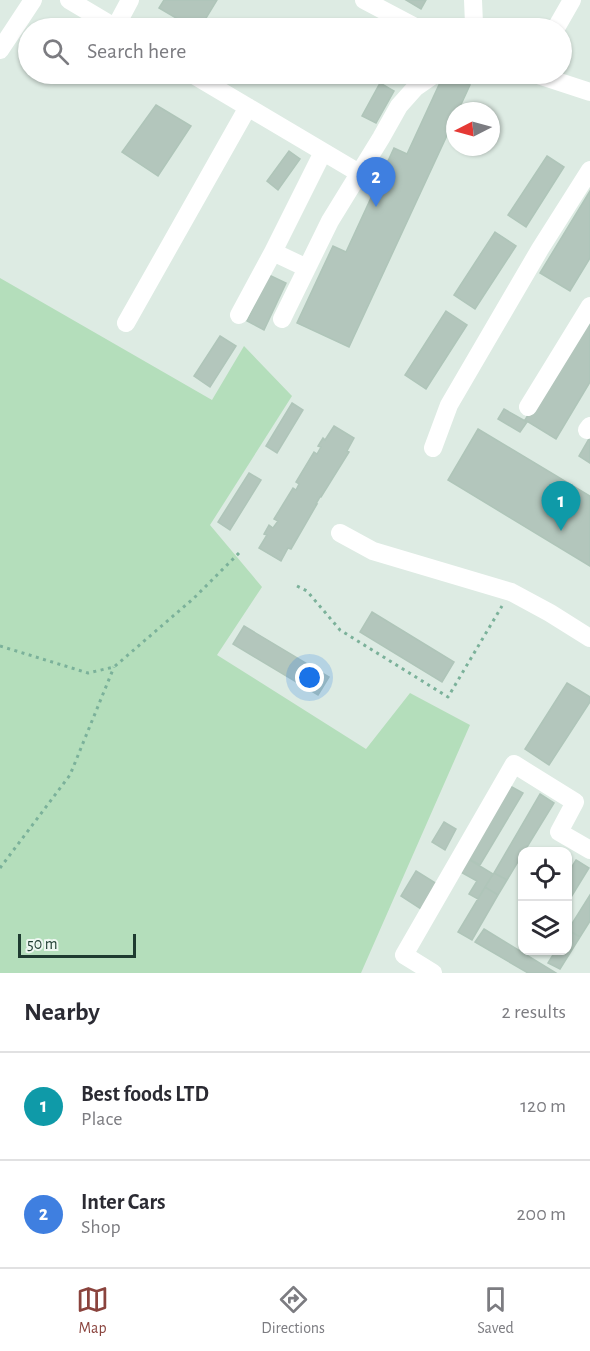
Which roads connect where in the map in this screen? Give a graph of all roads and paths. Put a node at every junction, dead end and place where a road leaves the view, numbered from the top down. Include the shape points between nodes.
1 (33, 0) edge
2 (69, 0) edge
3 (130, 0) edge
4 (364, 0) edge
5 (473, 0) edge
6 (572, 0) edge
7 (21, 18) edge
8 (99, 18) edge
9 (121, 18) edge
10 (398, 18) edge
11 (474, 18) edge
12 (562, 18) edge
13 (18, 23) edge
14 (0, 50) edge
15 (209, 84) edge
16 (421, 84) edge
17 (566, 84) edge
18 (590, 92) edge
19 (248, 107) junction
20 (323, 152) junction
21 (590, 170) edge
22 (359, 174) junction
23 (273, 252) junction
24 (307, 268) junction
25 (590, 306) edge
26 (239, 315) dead end
27 (282, 319) dead end
28 (126, 323) dead end
29 (528, 407) dead end
30 (433, 448) dead end
31 (340, 533) dead end
32 (239, 554) dead end
33 (297, 586) dead end
34 (511, 592) junction
35 (590, 638) edge
36 (0, 646) edge
37 (114, 667) junction
38 (590, 850) edge
39 (0, 868) edge
40 (434, 973) edge

1 - 7 street
2 - 8 street
3 - 9 street
4 - 10 street
5 - 11 street
6 - 12 street
13 - 14 street
15 - 19 street
16 - 22 street via 399,106
17 - 18 street
19 - 20 street
19 - 28 street
20 - 22 street
20 - 23 street
21 - 30 street via 449,405
22 - 24 street
23 - 24 street
23 - 26 street
24 - 27 street
25 - 29 street
31 - 34 street via 373,551
32 - 37 path
33 - 34 path via 307,591 340,630 448,697
34 - 35 street
36 - 37 path via 88,673
37 - 39 path via 70,775
38 - 40 street via 559,832 575,802 514,764 404,955

